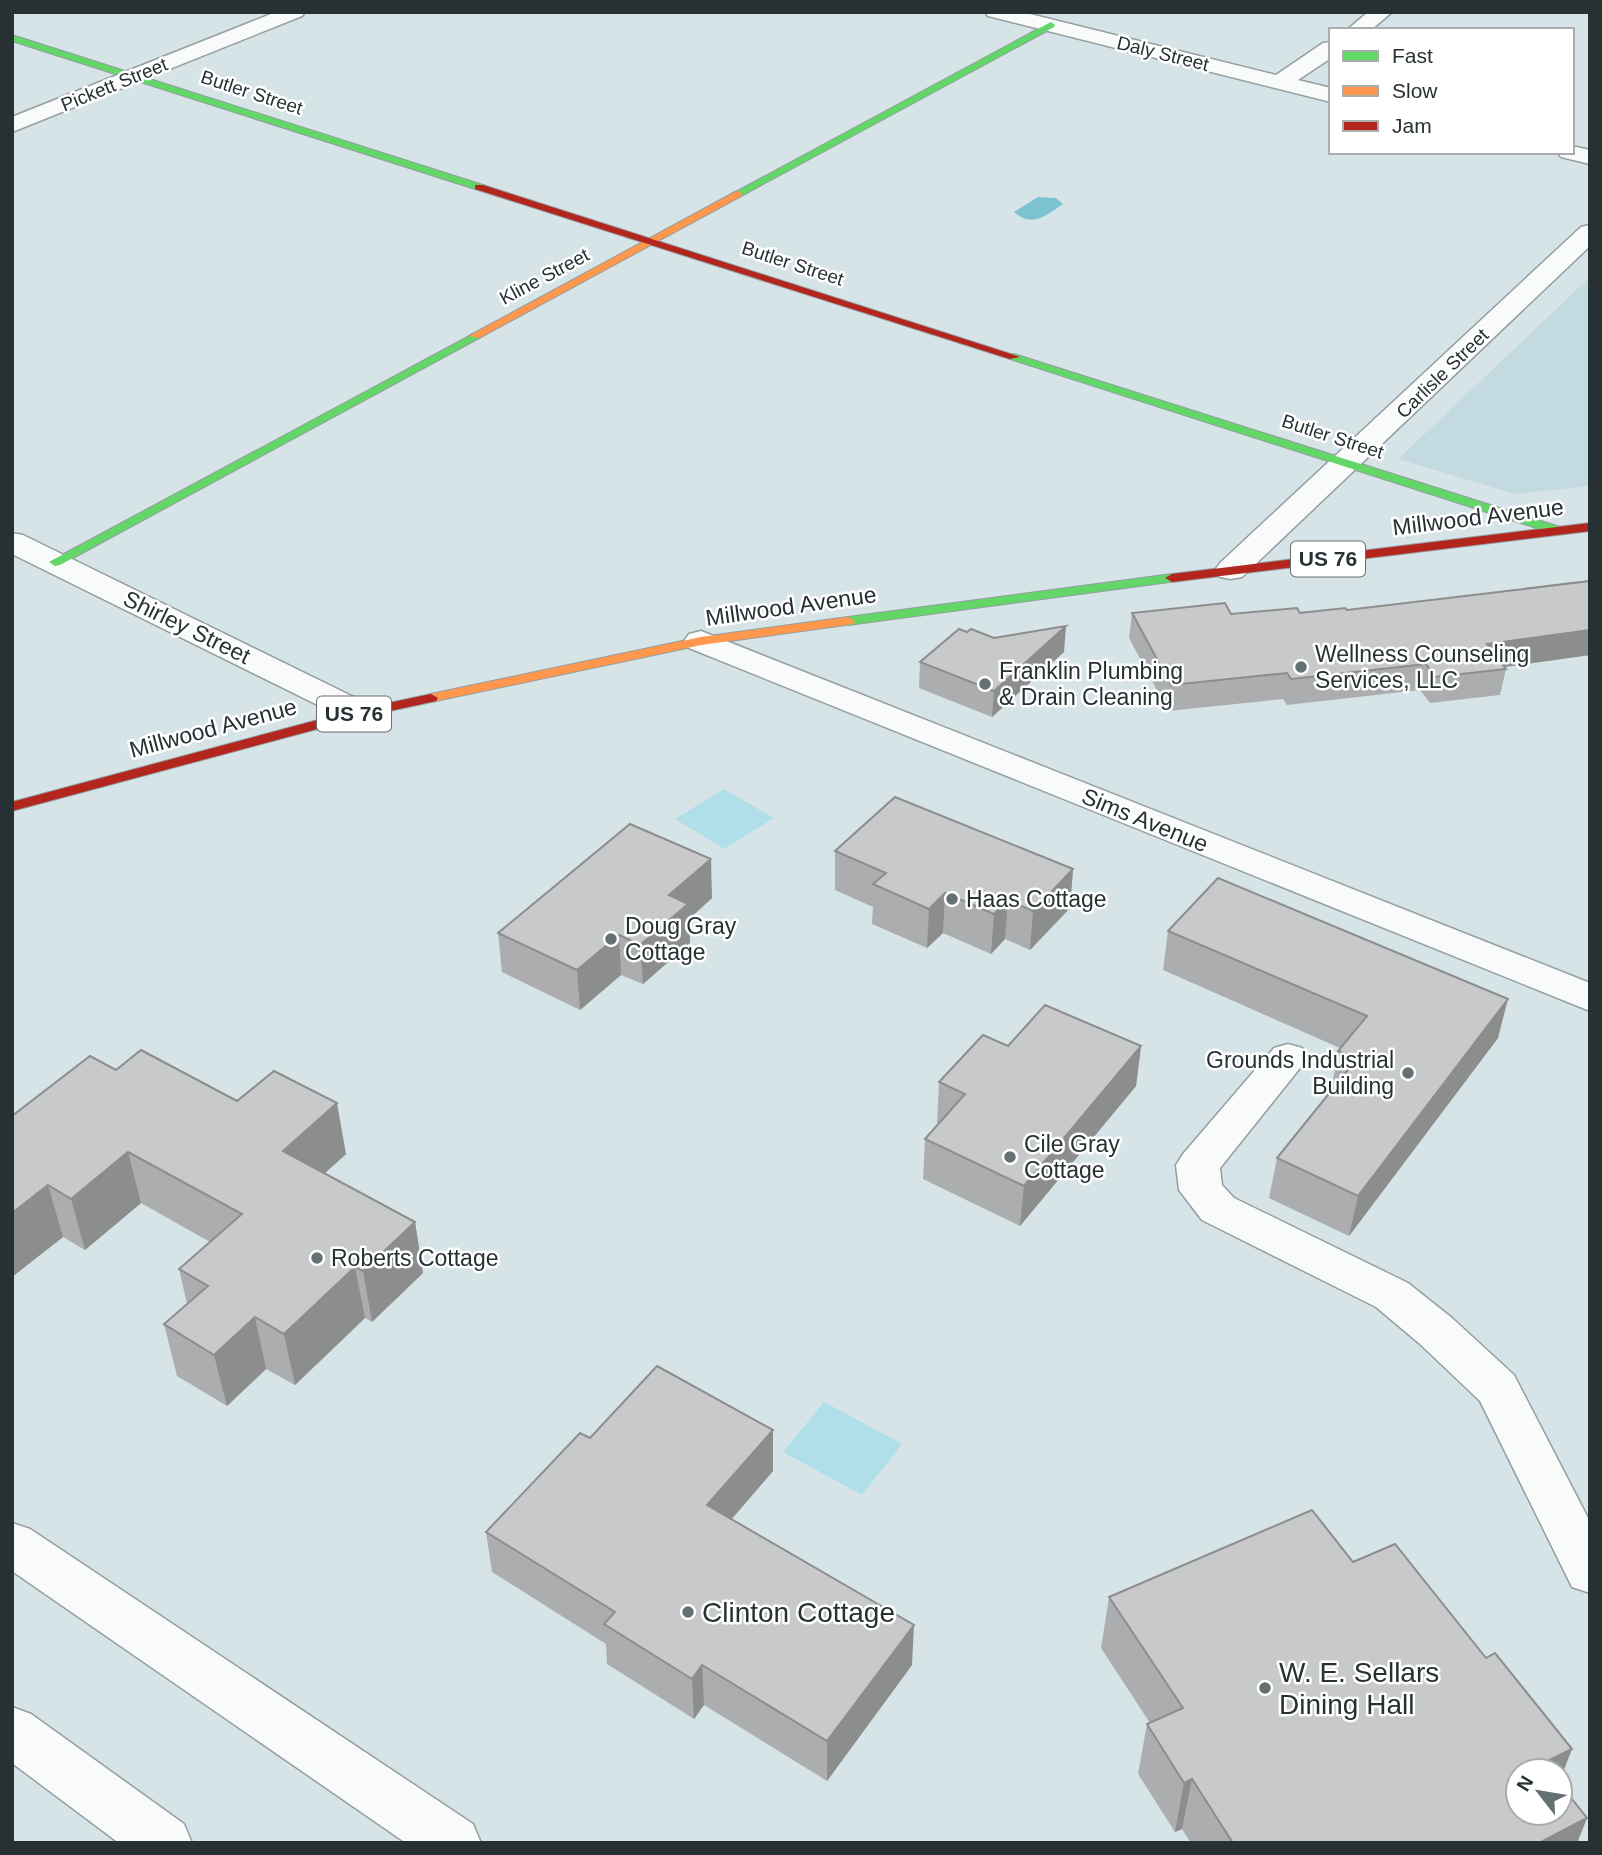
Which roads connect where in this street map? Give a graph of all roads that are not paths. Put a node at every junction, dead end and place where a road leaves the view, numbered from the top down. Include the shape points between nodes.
1 (295, 12) edge
2 (995, 12) edge
3 (1382, 12) edge
4 (1051, 25) junction
5 (1360, 28) edge
6 (12, 38) edge
7 (1329, 49) edge
8 (133, 76) junction
9 (1280, 82) junction
10 (1329, 94) edge
11 (12, 125) edge
12 (1590, 232) edge
13 (654, 241) junction
14 (1348, 462) junction
15 (1590, 527) edge
16 (1559, 531) junction
17 (12, 542) edge
18 (55, 562) junction
19 (1231, 570) junction
20 (701, 641) junction
21 (360, 713) junction
22 (12, 807) edge
23 (1590, 998) edge
24 (1288, 1058) dead end
25 (12, 1544) edge
26 (1590, 1572) edge
27 (12, 1731) edge
28 (163, 1843) edge
29 (453, 1843) edge

1 - 8 street, Pickett Street
2 - 4 street, Daly Street
3 - 5 street
4 - 9 street, Daly Street
4 - 13 street, Kline Street
6 - 8 street, Butler Street
7 - 9 street
8 - 11 street, Pickett Street
8 - 13 street, Butler Street
9 - 10 street, Daly Street
12 - 14 street, Carlisle Street
13 - 14 street, Butler Street
13 - 18 street, Kline Street
14 - 16 street, Butler Street
14 - 19 street, Carlisle Street
15 - 16 street, Millwood Avenue / US 76
16 - 19 street, Millwood Avenue / US 76
17 - 18 street, Shirley Street
18 - 21 street, Shirley Street
19 - 20 street, Millwood Avenue / US 76
20 - 21 street, Millwood Avenue / US 76
20 - 23 street, Sims Avenue
21 - 22 street, Millwood Avenue / US 76
24 - 26 street via 1198,1165 1201,1190 1218,1209 1392,1296 1497,1388
25 - 29 street
27 - 28 street

